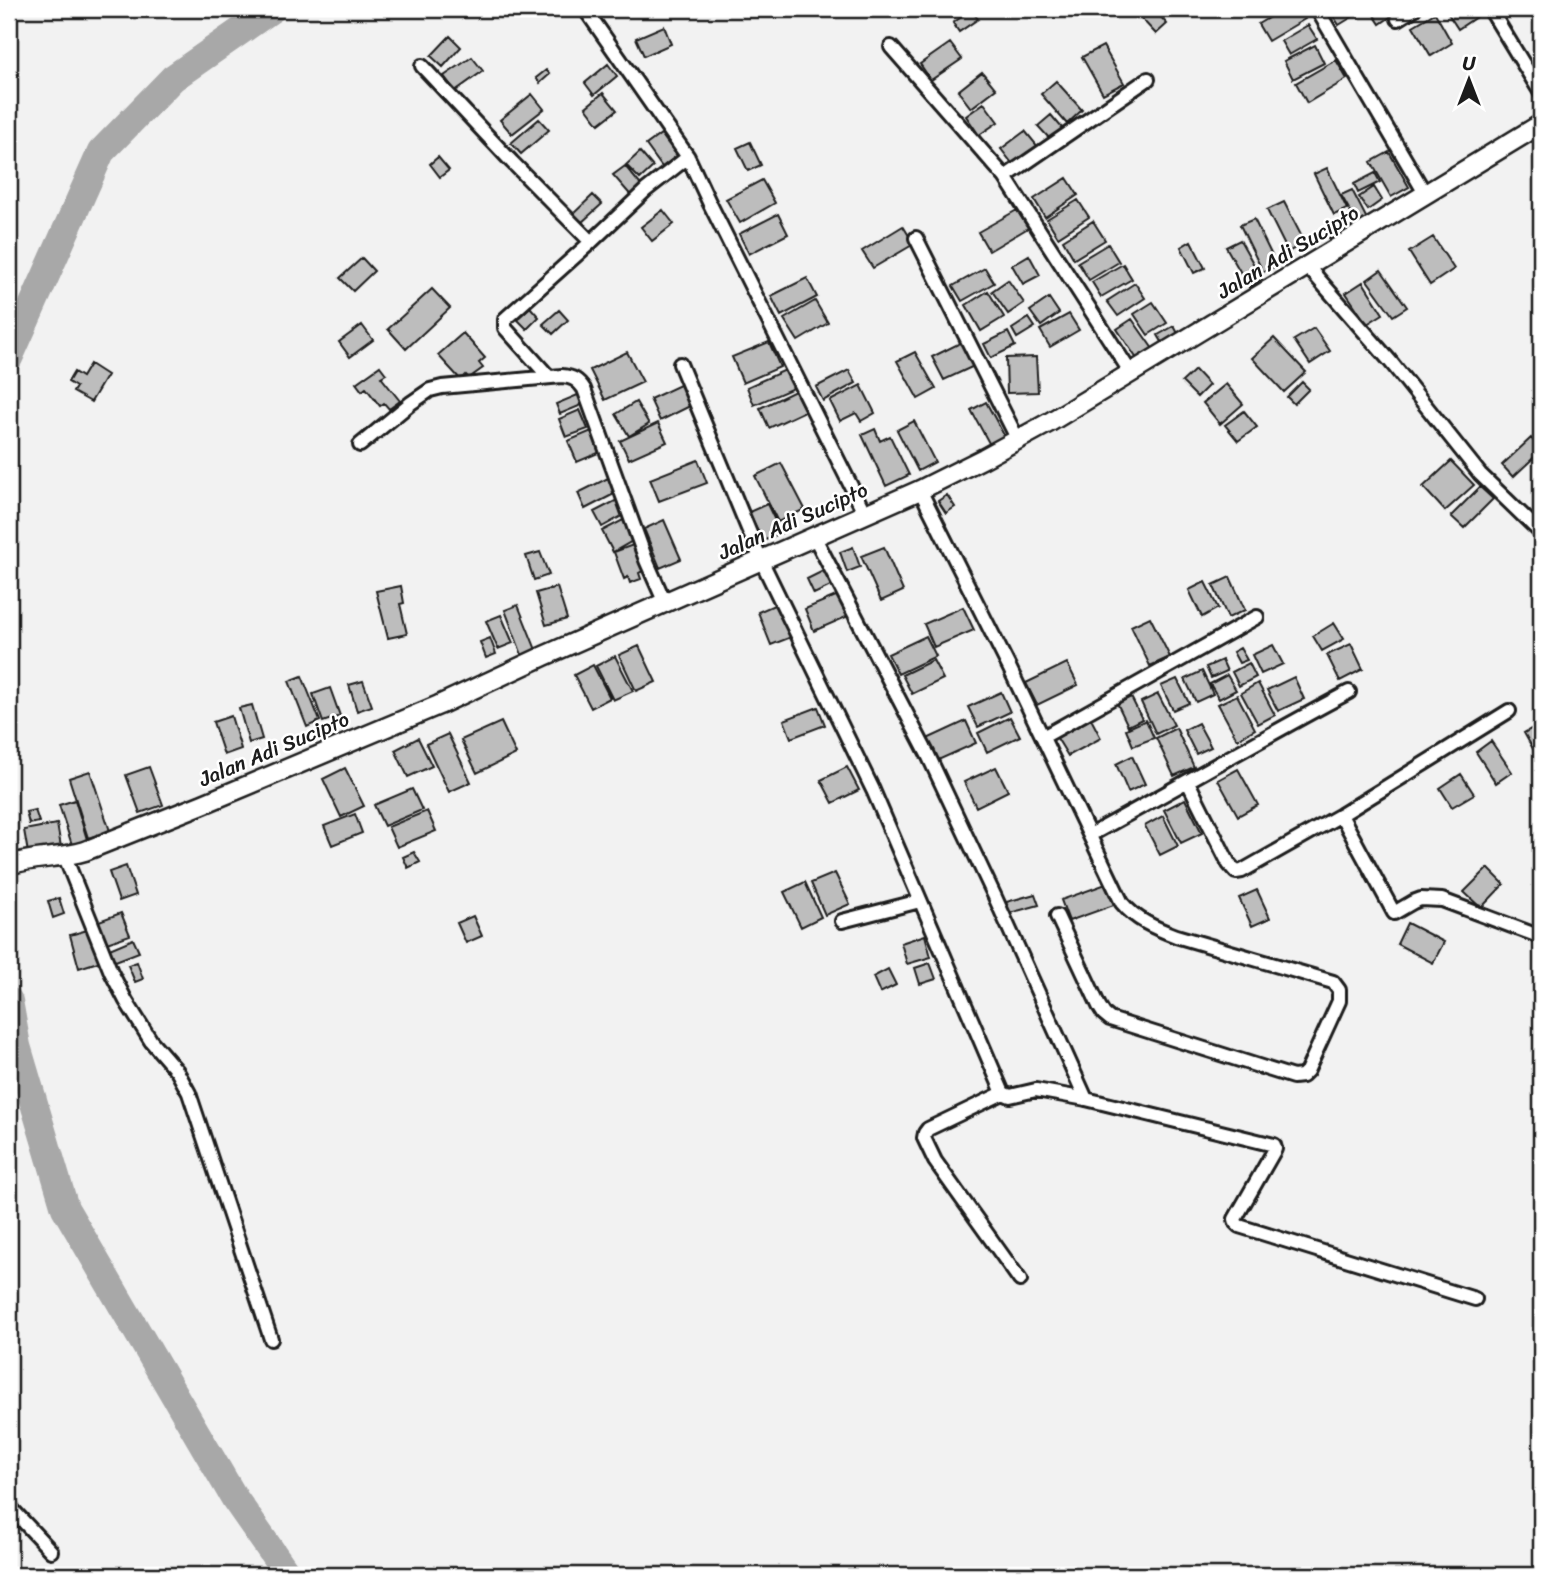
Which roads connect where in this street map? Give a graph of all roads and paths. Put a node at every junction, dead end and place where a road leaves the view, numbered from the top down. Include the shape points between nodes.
1 (585, 9) edge
2 (1317, 9) edge
3 (1414, 9) edge
4 (1490, 9) edge
5 (1398, 19) dead end
6 (891, 47) dead end
7 (422, 66) dead end
8 (1148, 79) dead end
9 (1541, 93) edge
10 (1541, 124) edge
11 (688, 157) junction
12 (1005, 177) junction
13 (1426, 195) junction
14 (916, 238) dead end
15 (591, 242) junction
16 (1308, 267) junction
17 (680, 364) dead end
18 (1131, 373) junction
19 (549, 377) junction
20 (1018, 440) junction
21 (360, 445) dead end
22 (920, 490) junction
23 (865, 514) junction
24 (1541, 533) edge
25 (814, 536) junction
26 (761, 560) junction
27 (665, 603) junction
28 (1257, 617) dead end
29 (1349, 692) dead end
30 (1509, 710) dead end
31 (1043, 737) junction
32 (1188, 782) junction
33 (1342, 815) junction
34 (1090, 835) junction
35 (65, 857) junction
36 (13, 864) edge
37 (920, 901) junction
38 (1057, 916) dead end
39 (842, 920) dead end
40 (1541, 937) edge
41 (1003, 1093) junction
42 (1086, 1099) junction
43 (1020, 1280) dead end
44 (1475, 1299) dead end
45 (271, 1339) dead end
46 (9, 1506) edge
47 (51, 1551) dead end

1 - 11 street
2 - 13 street
3 - 5 street
4 - 9 street
6 - 12 street
7 - 15 street
8 - 12 street
10 - 13 street, Jalan Adi Sucipto
11 - 15 street
11 - 23 street
12 - 18 street
13 - 16 street, Jalan Adi Sucipto
14 - 20 street
15 - 19 street via 505,319 505,328
16 - 18 street, Jalan Adi Sucipto
16 - 24 street via 1480,474
17 - 26 street
18 - 20 street, Jalan Adi Sucipto
19 - 21 street via 430,390
19 - 27 street via 571,377 584,389
20 - 22 street, Jalan Adi Sucipto
22 - 23 street, Jalan Adi Sucipto
22 - 31 street
23 - 25 street, Jalan Adi Sucipto
25 - 26 street, Jalan Adi Sucipto
25 - 42 street via 929,755
26 - 27 street, Jalan Adi Sucipto
26 - 37 street via 873,790
27 - 35 street, Jalan Adi Sucipto via 439,705
28 - 31 street
29 - 32 street
30 - 33 street
31 - 34 street
32 - 33 street via 1236,872
32 - 34 street
33 - 40 street via 1394,913 1421,899 1442,900
34 - 38 street via 1131,914 1175,936 1333,982 1339,1001 1307,1071 1293,1077 1110,1019 1099,1006
35 - 36 street, Jalan Adi Sucipto
35 - 45 street via 116,982 188,1093
37 - 39 street
37 - 41 street
41 - 42 street via 1010,1096 1037,1090
41 - 43 street via 928,1129 923,1139
42 - 44 street via 1274,1145 1235,1219 1239,1226
46 - 47 street

